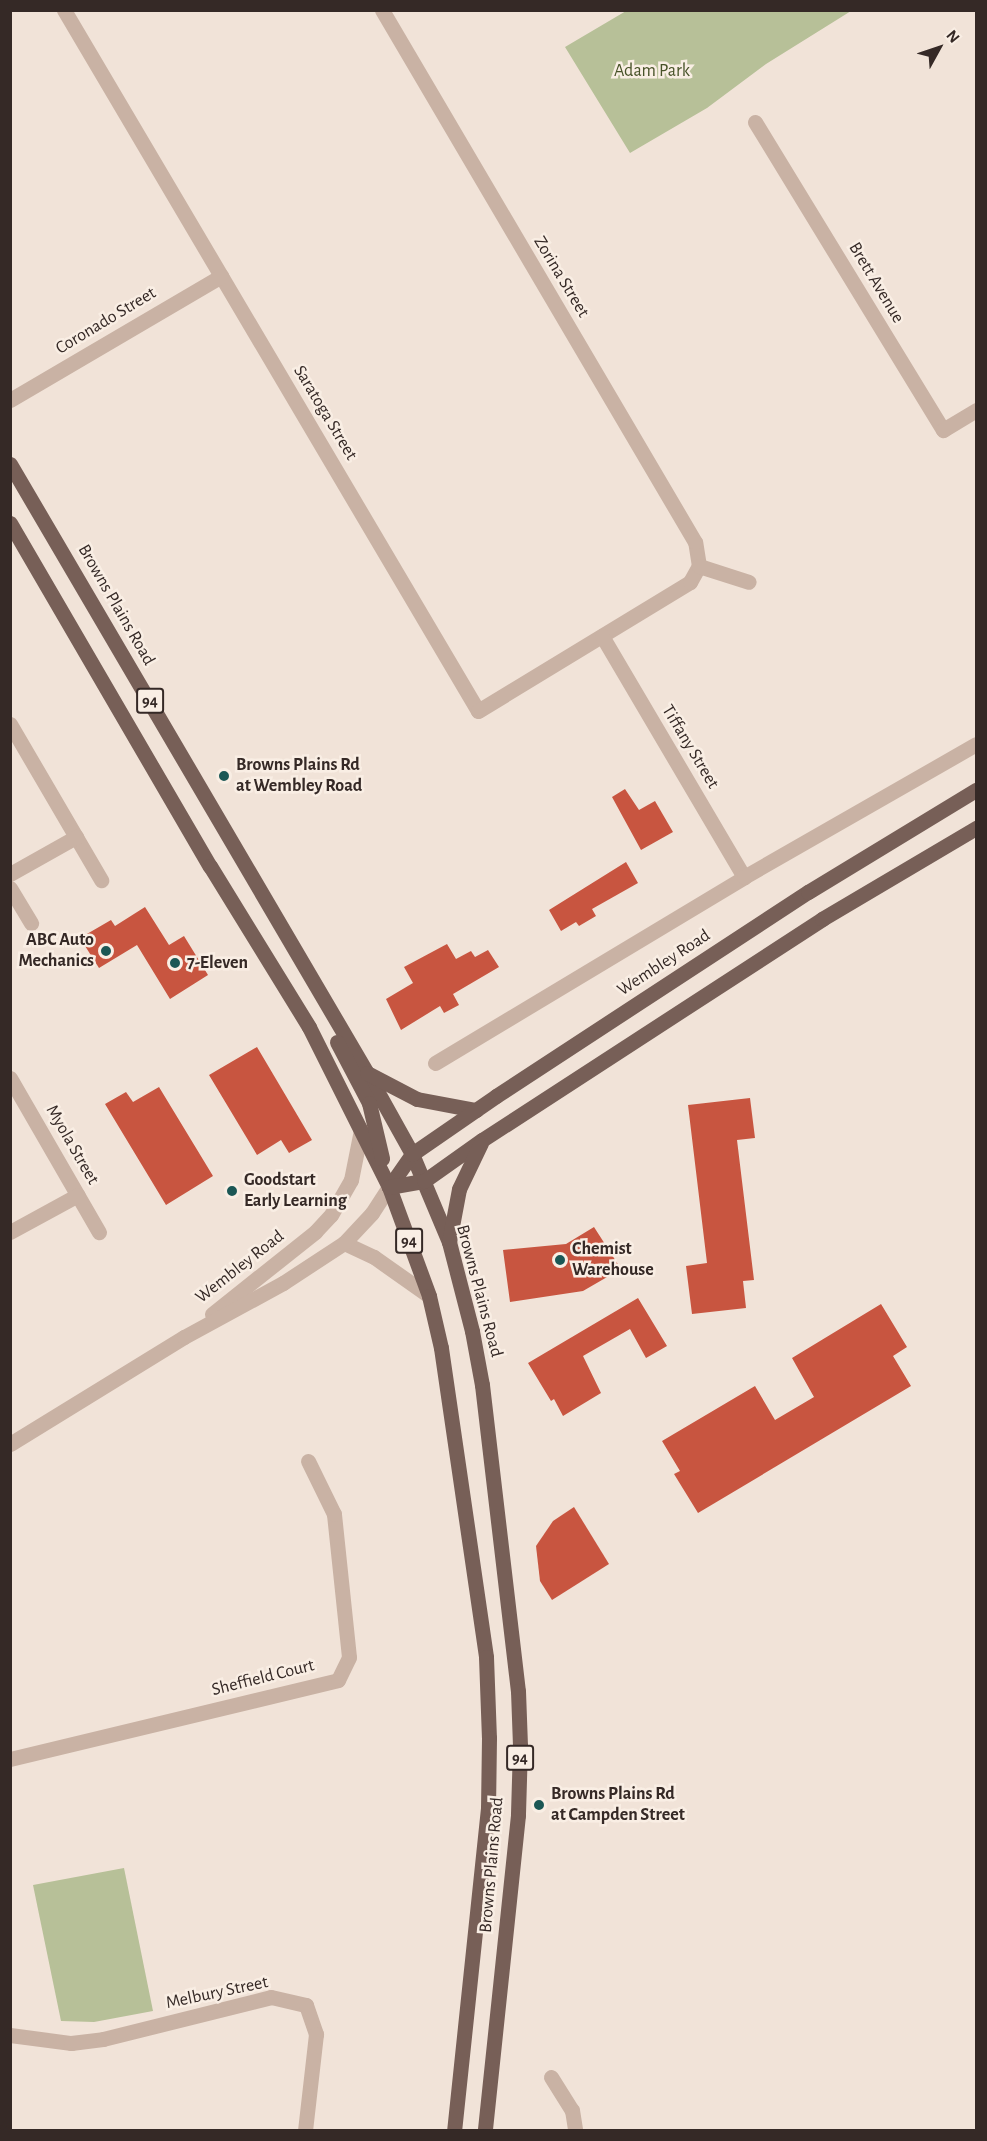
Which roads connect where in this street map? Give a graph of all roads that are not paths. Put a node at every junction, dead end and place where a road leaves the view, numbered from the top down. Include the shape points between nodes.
1 (64, 10) edge
2 (382, 10) edge
3 (755, 122) dead end
4 (221, 276) junction
5 (10, 400) edge
6 (976, 410) edge
7 (10, 464) edge
8 (10, 523) edge
9 (699, 566) junction
10 (749, 582) dead end
11 (602, 636) junction
12 (10, 724) edge
13 (976, 744) edge
14 (976, 790) edge
15 (976, 828) edge
16 (76, 837) junction
17 (10, 874) edge
18 (744, 877) junction
19 (101, 880) dead end
20 (10, 888) edge
21 (30, 923) dead end
22 (331, 1012) junction
23 (435, 1063) dead end
24 (368, 1073) junction
25 (10, 1078) edge
26 (476, 1110) junction
27 (360, 1130) junction
28 (482, 1140) junction
29 (412, 1154) junction
30 (424, 1181) junction
31 (389, 1187) junction
32 (78, 1195) junction
33 (10, 1232) edge
34 (99, 1232) dead end
35 (449, 1242) junction
36 (344, 1243) junction
37 (429, 1296) junction
38 (184, 1336) junction
39 (10, 1444) edge
40 (308, 1461) dead end
41 (10, 1759) edge
42 (10, 2035) edge
43 (551, 2077) dead end
44 (305, 2130) edge
45 (454, 2130) edge
46 (485, 2130) edge
47 (574, 2130) edge

1 - 4 street, Saratoga Street
2 - 9 street, Zorina Street via 695,542
3 - 6 street, Brett Avenue via 942,430
4 - 5 street, Coronado Street
4 - 11 street, Saratoga Street via 478,711
7 - 22 main road, Browns Plains Road / 94
8 - 27 main road, Browns Plains Road / 94 via 309,1027
9 - 10 street
9 - 11 street via 690,582
11 - 18 street, Tiffany Street
12 - 16 street
13 - 18 street, Wembley Road
14 - 26 main road, Wembley Road via 808,892
15 - 28 main road via 822,920
16 - 17 street
16 - 19 street
18 - 23 street, Wembley Road
20 - 21 street
22 - 24 main road, Browns Plains Road / 94
22 - 31 main road via 338,1042 373,1113
24 - 26 main road via 417,1099
24 - 29 main road, Browns Plains Road / 94
25 - 32 street, Myola Street
26 - 29 main road, Wembley Road
27 - 31 main road, Browns Plains Road / 94
27 - 38 street, Wembley Road via 356,1165 331,1215
28 - 30 main road
28 - 35 main road via 459,1189
29 - 30 main road, Browns Plains Road / 94
29 - 31 main road, Wembley Road
30 - 31 main road
30 - 35 main road, Browns Plains Road / 94
31 - 36 street, Wembley Road via 372,1213
31 - 37 main road, Browns Plains Road / 94
32 - 33 street
32 - 34 street, Myola Street
35 - 46 main road, Browns Plains Road / 94 via 482,1385 520,1735 518,1815
36 - 37 street via 375,1257
36 - 38 street, Wembley Road via 283,1282
37 - 45 main road, Browns Plains Road / 94 via 441,1348 486,1658 489,1726 488,1808
38 - 39 street, Wembley Road
40 - 41 street, Sheffield Court via 334,1514 349,1657 338,1680
42 - 44 street, Melbury Street via 71,2043 103,2039 272,1997 306,2005 316,2034
43 - 47 street via 572,2110

